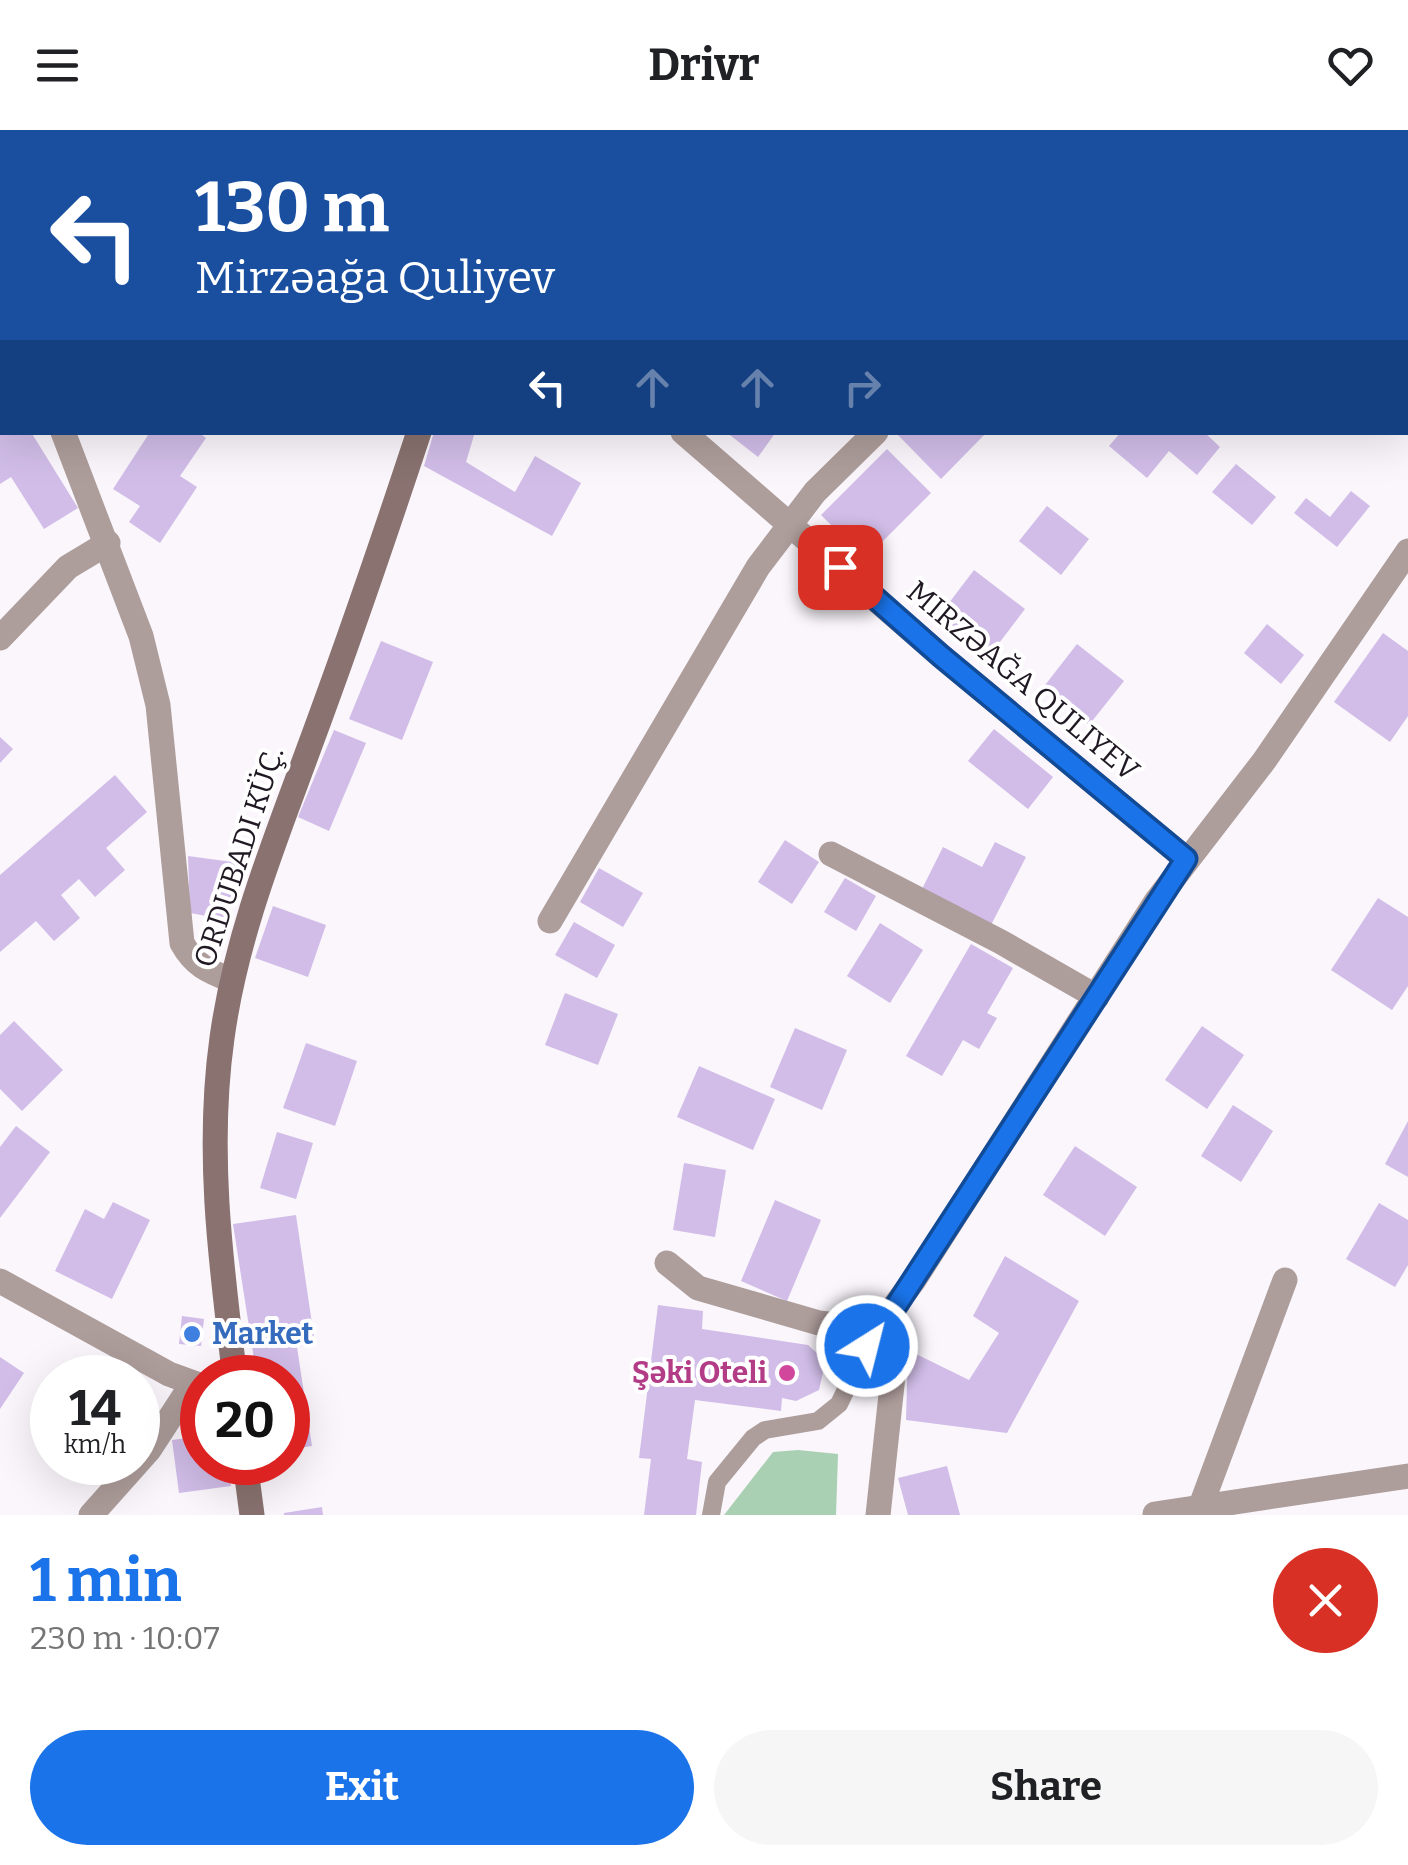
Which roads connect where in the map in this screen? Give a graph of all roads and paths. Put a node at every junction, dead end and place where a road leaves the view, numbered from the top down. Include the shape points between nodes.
1 (64, 435) edge
2 (418, 435) edge
3 (687, 435) edge
4 (873, 435) edge
5 (788, 523) junction
6 (108, 543) junction
7 (1408, 551) edge
8 (0, 638) edge
9 (831, 854) dead end
10 (1186, 859) junction
11 (550, 922) dead end
12 (231, 980) junction
13 (1097, 997) junction
14 (667, 1263) dead end
15 (1285, 1280) dead end
16 (0, 1281) edge
17 (879, 1321) junction
18 (232, 1355) edge
19 (180, 1377) edge
20 (180, 1408) edge
21 (1408, 1476) edge
22 (248, 1485) edge
23 (1200, 1508) junction
24 (1155, 1514) edge
25 (91, 1515) edge
26 (252, 1515) edge
27 (710, 1515) edge
28 (878, 1515) edge

1 - 6 street
2 - 12 street, ORDUBADI KÜÇ. via 251,906
3 - 5 street, MIRZƏAĞA QULIYEV
4 - 5 street
5 - 10 street, MIRZƏAĞA QULIYEV
5 - 11 street
6 - 8 street via 68,568
6 - 12 street via 158,705 182,942 202,968
7 - 10 street via 1264,761
9 - 13 street
10 - 13 street
12 - 18 street, ORDUBADI KÜÇ. via 217,1082 214,1185
13 - 17 street via 914,1280
14 - 17 street via 698,1288 819,1323 852,1327
15 - 23 street
16 - 19 street
17 - 27 lane via 839,1404 818,1421 753,1438 717,1482
17 - 28 street via 896,1348
20 - 25 street
21 - 23 street
22 - 26 street
23 - 24 street

